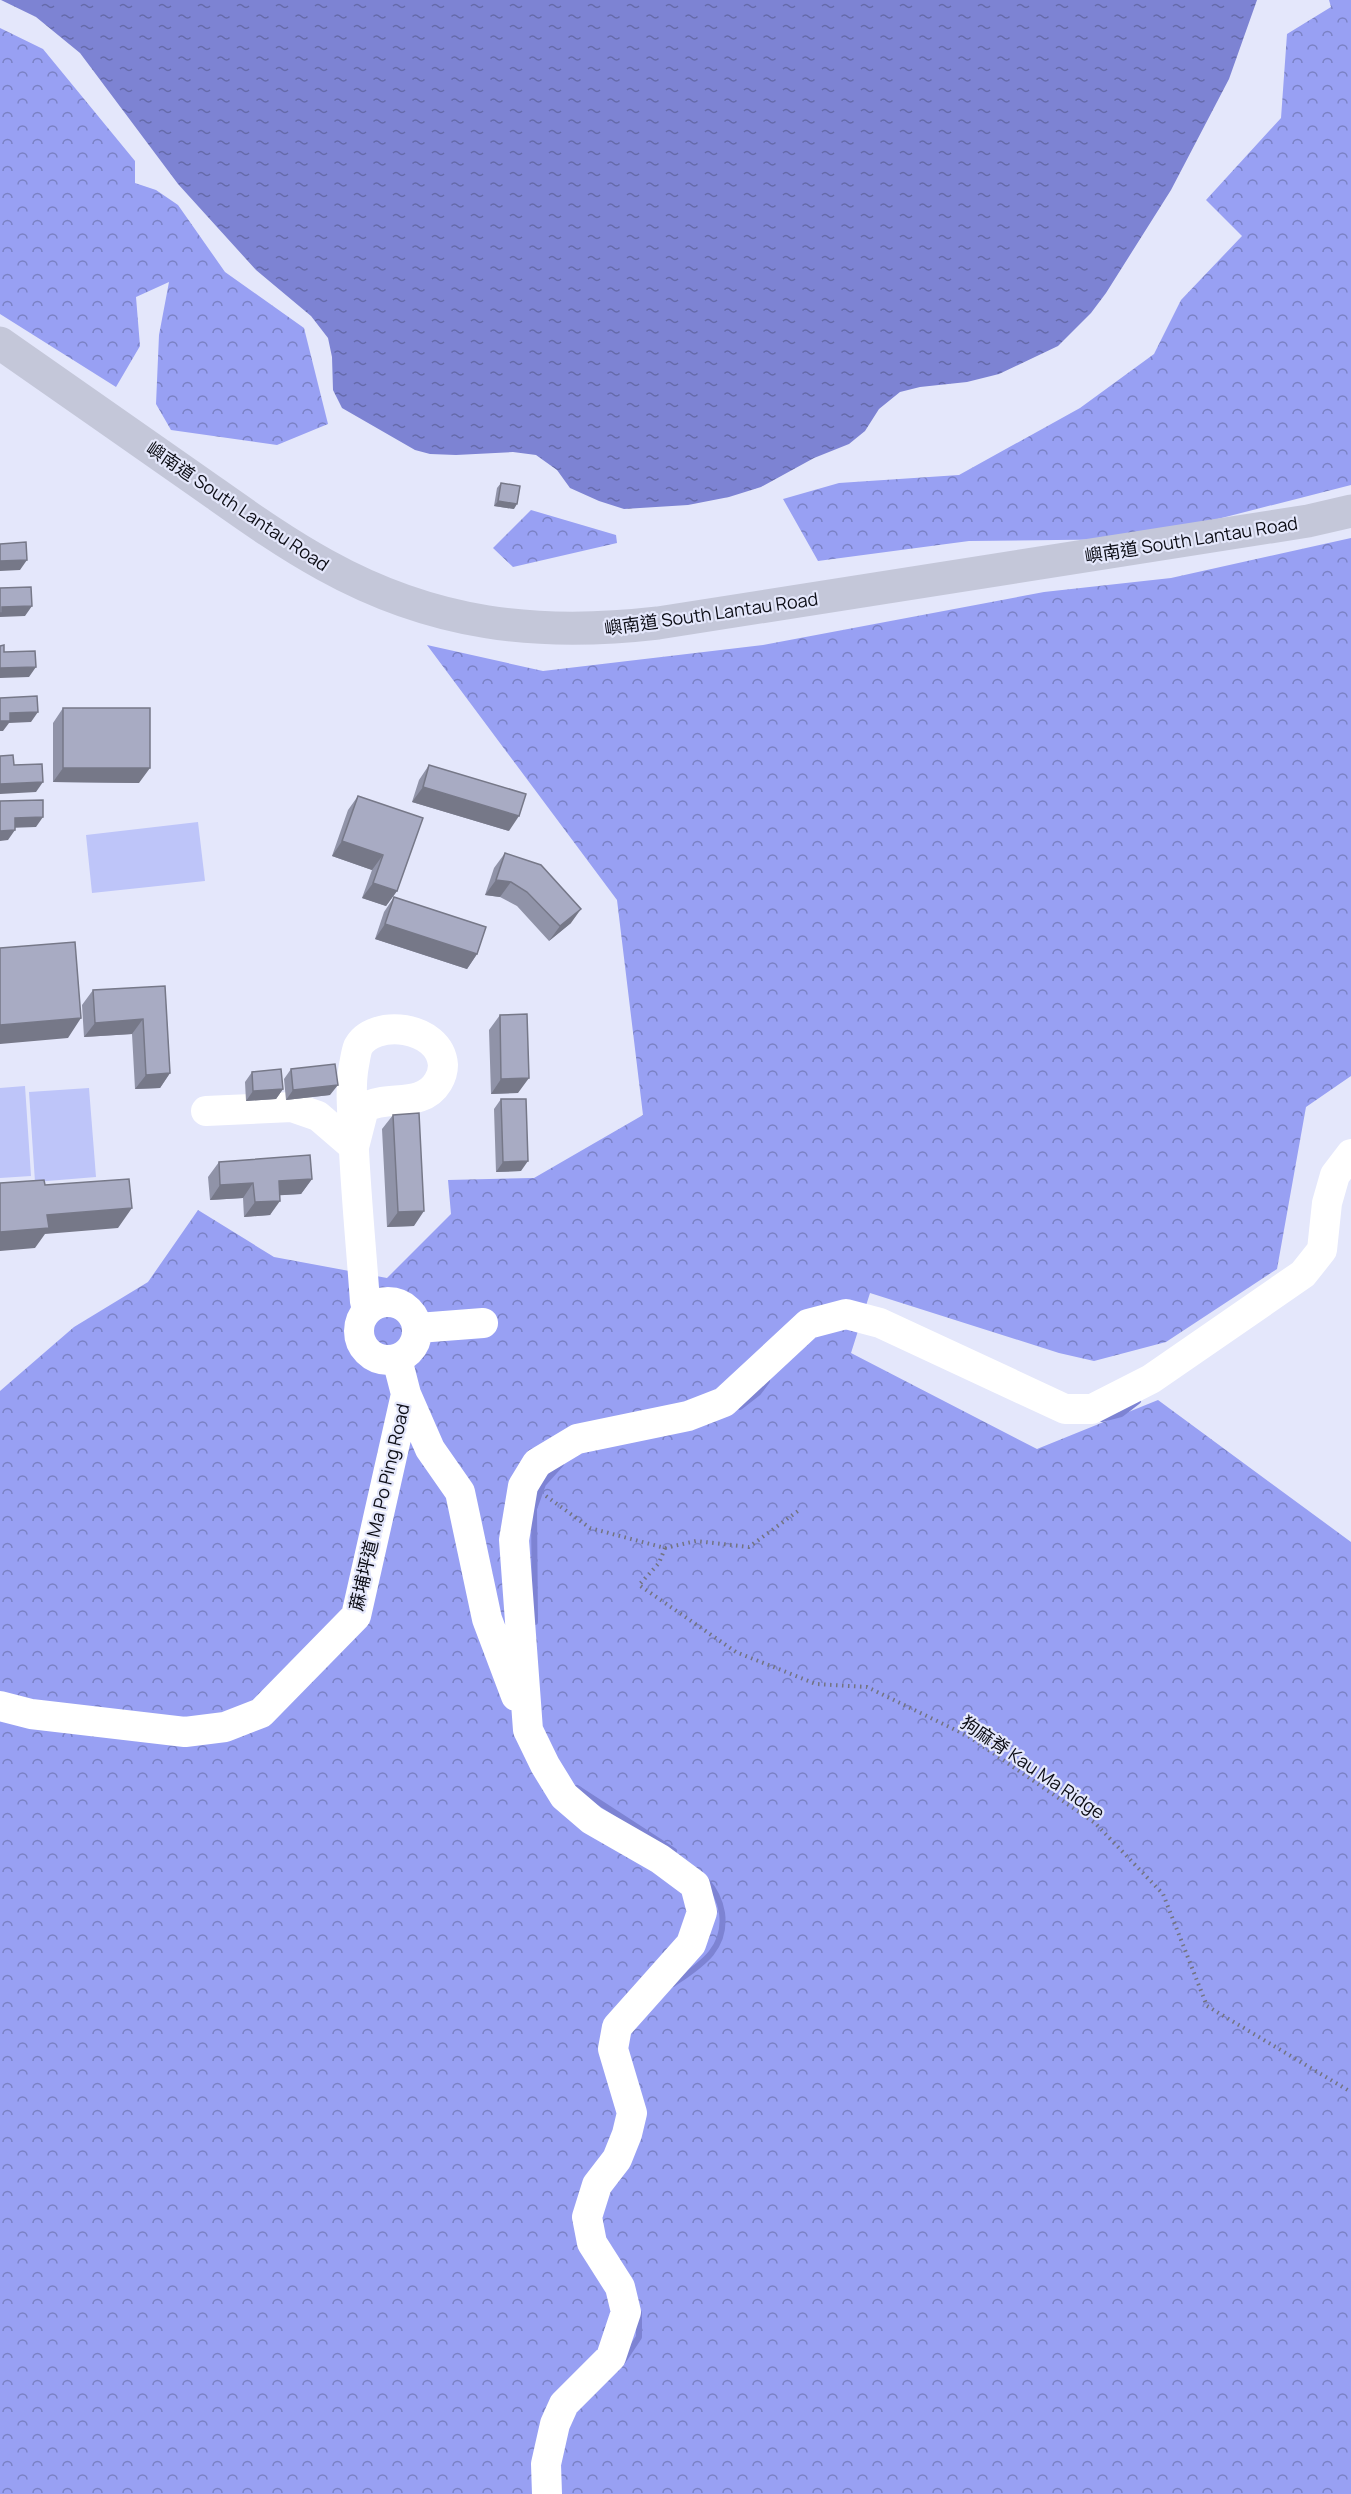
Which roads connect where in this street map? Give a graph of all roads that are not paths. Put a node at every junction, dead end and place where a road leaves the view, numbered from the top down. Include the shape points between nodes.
1 (0, 343) edge
2 (1351, 511) edge
3 (206, 1111) dead end
4 (1351, 1154) edge
5 (370, 1308) junction
6 (483, 1323) dead end
7 (418, 1328) junction
8 (397, 1359) junction
9 (406, 1394) junction
10 (0, 1706) edge
11 (528, 1730) junction
12 (547, 2494) edge

1 - 2 main road, 嶼南道 South Lantau Road via 270,532 325,565 410,603 511,626 593,629 658,623 1297,523
3 - 5 street via 292,1107 318,1116 354,1147 365,1302
4 - 11 street via 1335,1175 1327,1203 1322,1250 1304,1274 1150,1379 1092,1409 1065,1408 880,1323 846,1314 808,1324 723,1402 688,1416 577,1439 537,1463 523,1486 514,1540
5 - 7 street via 387,1302 404,1306
5 - 8 street via 360,1322 360,1340 371,1355
6 - 7 street
7 - 8 street via 413,1347
8 - 9 street, 蔴埔坪道 Ma Po Ping Road
9 - 10 street, 蔴埔坪道 Ma Po Ping Road via 356,1616 261,1713 225,1727 185,1732 31,1714
9 - 11 street via 430,1449 460,1492 488,1619
11 - 12 street via 564,1796 592,1820 660,1859 695,1885 702,1912 691,1944 617,2027 613,2049 632,2113 618,2159 597,2185 587,2217 592,2243 620,2287 626,2312 611,2358 564,2404 555,2424 546,2464

